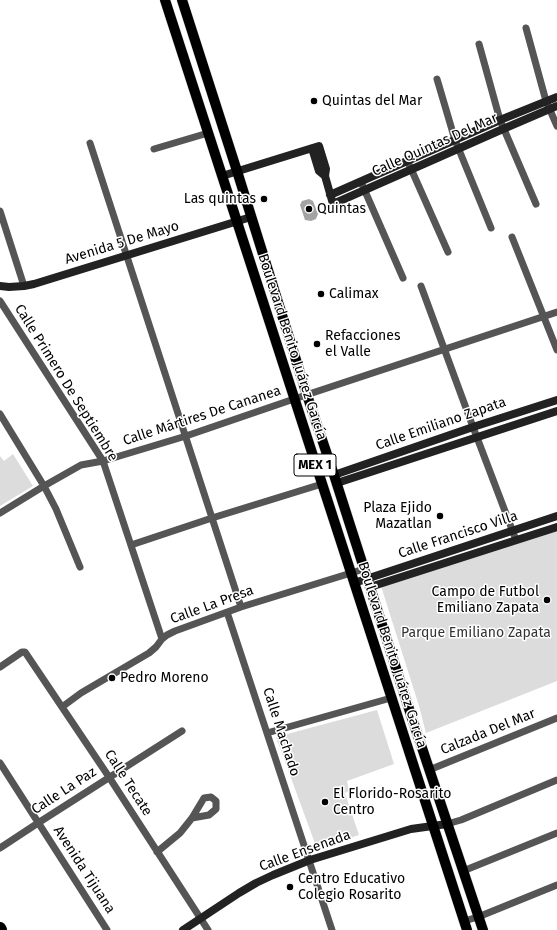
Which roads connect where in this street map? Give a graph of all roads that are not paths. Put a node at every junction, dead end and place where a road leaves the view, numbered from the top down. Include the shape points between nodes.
1 (165, 0) edge
2 (182, 0) edge
3 (526, 28) dead end
4 (478, 44) dead end
5 (437, 79) dead end
6 (557, 96) edge
7 (551, 105) edge
8 (500, 120) junction
9 (557, 126) edge
10 (503, 129) junction
11 (208, 133) junction
12 (455, 140) junction
13 (90, 143) dead end
14 (154, 149) dead end
15 (458, 149) junction
16 (408, 162) junction
17 (412, 170) junction
18 (237, 172) junction
19 (222, 176) junction
20 (361, 182) junction
21 (365, 190) junction
22 (330, 195) junction
23 (536, 204) dead end
24 (0, 211) edge
25 (251, 217) junction
26 (236, 222) junction
27 (491, 228) dead end
28 (512, 237) dead end
29 (448, 252) dead end
30 (127, 256) junction
31 (403, 278) dead end
32 (0, 286) edge
33 (24, 286) junction
34 (422, 286) dead end
35 (0, 301) edge
36 (557, 312) edge
37 (544, 316) junction
38 (444, 350) junction
39 (557, 350) edge
40 (307, 395) junction
41 (294, 399) junction
42 (557, 400) edge
43 (557, 411) edge
44 (0, 414) edge
45 (472, 427) junction
46 (186, 436) junction
47 (476, 437) junction
48 (102, 461) junction
49 (335, 479) junction
50 (322, 484) junction
51 (44, 486) junction
52 (0, 513) edge
53 (557, 516) edge
54 (212, 518) junction
55 (557, 527) edge
56 (512, 531) junction
57 (516, 540) junction
58 (130, 545) junction
59 (80, 566) dead end
60 (353, 578) junction
61 (367, 578) junction
62 (241, 607) junction
63 (227, 612) junction
64 (162, 639) junction
65 (0, 667) edge
66 (391, 698) junction
67 (62, 707) junction
68 (557, 718) edge
69 (182, 731) dead end
70 (267, 733) junction
71 (0, 763) edge
72 (429, 770) junction
73 (109, 777) junction
74 (557, 780) edge
75 (192, 818) dead end
76 (38, 823) junction
77 (447, 824) junction
78 (433, 826) junction
79 (557, 833) edge
80 (0, 848) edge
81 (157, 852) junction
82 (310, 860) junction
83 (463, 871) junction
84 (557, 885) edge
85 (478, 917) junction
86 (200, 919) junction
87 (466, 926) edge
88 (107, 930) edge
89 (183, 930) edge
90 (208, 930) edge
91 (332, 930) edge
92 (483, 930) edge

1 - 11 main road, Boulevard Benito Juárez García / MEX 1
2 - 18 main road, Boulevard Benito Juárez García / MEX 1
3 - 7 street
4 - 8 street
5 - 12 street
6 - 7 street, Calle Quintas Del Mar
7 - 8 street, Calle Quintas Del Mar
7 - 9 street
7 - 10 street, Calle Quintas Del Mar
8 - 10 street
8 - 12 street, Calle Quintas Del Mar
10 - 15 street, Calle Quintas Del Mar
10 - 23 street
11 - 14 street
11 - 19 main road, Boulevard Benito Juárez García / MEX 1
12 - 15 street
12 - 16 street, Calle Quintas Del Mar
13 - 30 street
15 - 17 street, Calle Quintas Del Mar
15 - 27 street
16 - 17 street
16 - 20 street, Calle Quintas Del Mar
17 - 21 street, Calle Quintas Del Mar
17 - 29 street
18 - 19 street, Calle Quintas Del Mar
18 - 22 street, Calle Quintas Del Mar via 315,147 319,171 324,176
18 - 25 main road, Boulevard Benito Juárez García / MEX 1
19 - 26 main road, Boulevard Benito Juárez García / MEX 1
20 - 21 street
20 - 22 street, Calle Quintas Del Mar
21 - 22 street, Calle Quintas Del Mar via 333,204
21 - 31 street
24 - 33 street
25 - 26 street, Avenida 5 De Mayo
25 - 40 main road, Boulevard Benito Juárez García / MEX 1
26 - 30 street, Avenida 5 De Mayo
26 - 41 main road, Boulevard Benito Juárez García / MEX 1
28 - 37 street
30 - 33 street, Avenida 5 De Mayo
30 - 46 street
32 - 33 street, Avenida 5 De Mayo
34 - 38 street
35 - 48 street, Calle Primero De Septiembre
36 - 37 street, Calle Mártires De Cananea
37 - 38 street, Calle Mártires De Cananea
37 - 39 street
38 - 40 street, Calle Mártires De Cananea
38 - 45 street
40 - 41 street, Calle Mártires De Cananea
40 - 49 main road, Boulevard Benito Juárez García / MEX 1
41 - 46 street, Calle Mártires De Cananea
41 - 50 main road, Boulevard Benito Juárez García / MEX 1
42 - 45 street, Calle Emiliano Zapata
43 - 47 street, Calle Emiliano Zapata
44 - 51 street
45 - 47 street
45 - 49 street, Calle Emiliano Zapata
46 - 48 street, Calle Mártires De Cananea
46 - 54 street
47 - 49 street, Calle Emiliano Zapata
47 - 56 street
48 - 51 street, Calle Mártires De Cananea via 81,465
48 - 58 street, Calle Primero De Septiembre
49 - 61 main road, Boulevard Benito Juárez García / MEX 1
50 - 54 street
50 - 60 main road, Boulevard Benito Juárez García / MEX 1
51 - 52 street, Calle Mártires De Cananea
51 - 59 street
53 - 56 street, Calle Francisco Villa
54 - 58 street
54 - 62 street
55 - 57 street, Calle Francisco Villa
56 - 57 street
56 - 61 street, Calle Francisco Villa
57 - 61 street, Calle Francisco Villa
58 - 64 street, Calle Primero De Septiembre
60 - 61 street
60 - 62 street, Calle La Presa
60 - 66 main road, Boulevard Benito Juárez García / MEX 1
61 - 72 main road, Boulevard Benito Juárez García / MEX 1
62 - 63 street, Calle La Presa
63 - 64 street, Calle La Presa via 175,631
63 - 70 street, Calle Machado
64 - 67 street, Calle La Presa via 149,653
65 - 67 street, Calle Tecate via 24,651
66 - 70 street
66 - 78 main road, Boulevard Benito Juárez García / MEX 1
67 - 73 street, Calle Tecate
68 - 72 street, Calzada Del Mar
69 - 73 street, Calle La Paz
70 - 82 street, Calle Machado
71 - 76 street, Avenida Tijuana
72 - 77 main road, Boulevard Benito Juárez García / MEX 1
73 - 76 street, Calle La Paz
73 - 81 street, Calle Tecate
74 - 77 street
75 - 81 street via 180,833
76 - 80 street, Calle La Paz
76 - 88 street, Avenida Tijuana
77 - 78 street, Calle Ensenada
77 - 83 main road, Boulevard Benito Juárez García / MEX 1
78 - 82 street, Calle Ensenada via 411,829
78 - 87 main road, Boulevard Benito Juárez García / MEX 1
79 - 83 street
81 - 86 street, Calle Tecate
82 - 86 street, Calle Ensenada via 256,883
82 - 91 street, Calle Machado
83 - 85 main road, Boulevard Benito Juárez García / MEX 1
84 - 85 street
85 - 87 street
85 - 92 main road, Boulevard Benito Juárez García / MEX 1
86 - 89 street, Calle Ensenada
86 - 90 street, Calle Tecate

